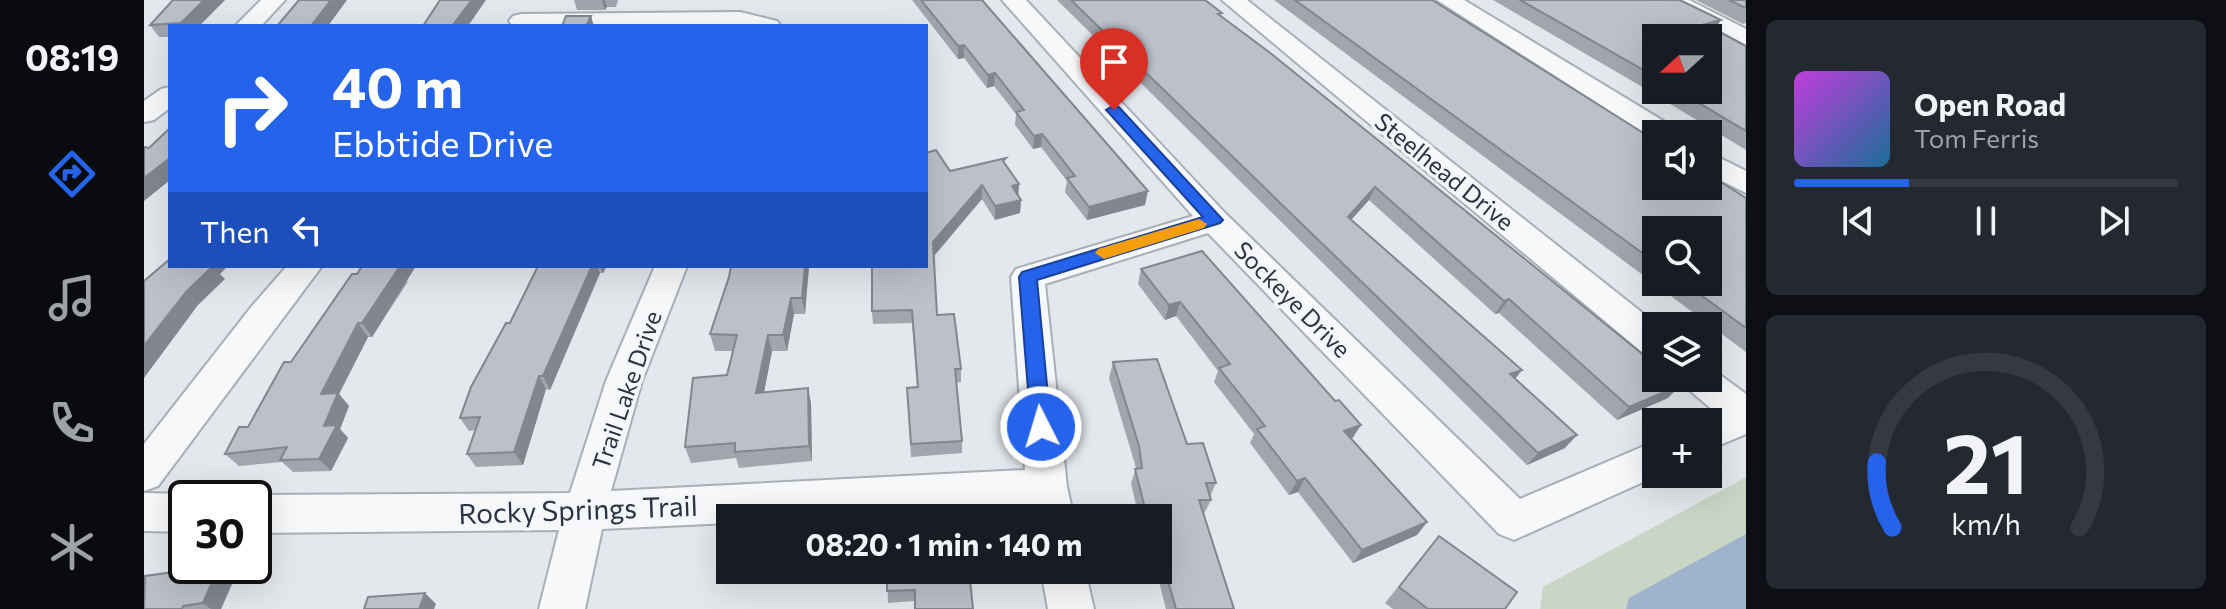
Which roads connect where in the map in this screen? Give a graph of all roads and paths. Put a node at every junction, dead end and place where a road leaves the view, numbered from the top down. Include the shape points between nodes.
1 (274, 0) edge
2 (1013, 0) edge
3 (1233, 0) edge
4 (1448, 0) edge
5 (1671, 0) edge
6 (523, 16) edge
7 (249, 24) edge
8 (761, 24) edge
9 (1746, 39) edge
10 (168, 96) edge
11 (144, 114) edge
12 (1642, 120) edge
13 (1722, 169) edge
14 (1746, 184) edge
15 (1214, 220) junction
16 (304, 268) edge
17 (670, 268) edge
18 (1642, 332) edge
19 (1717, 392) edge
20 (1746, 416) edge
21 (1722, 427) edge
22 (1642, 464) edge
23 (144, 474) edge
24 (1050, 502) edge
25 (585, 511) junction
26 (144, 512) edge
27 (168, 513) edge
28 (272, 515) edge
29 (1066, 584) edge
30 (562, 609) edge
31 (1071, 609) edge

1 - 7 street
2 - 15 street, Sockeye Drive
3 - 18 street, Steelhead Drive
4 - 12 street
5 - 9 street
6 - 8 street via 740,19
10 - 11 street
13 - 14 street
15 - 22 street, Sockeye Drive via 1514,521
15 - 24 street via 1028,277
16 - 23 street
17 - 25 street, Trail Lake Drive via 624,381
19 - 20 street
20 - 21 street
24 - 25 street, Rocky Springs Trail
25 - 28 street, Rocky Springs Trail
25 - 30 street, Trail Lake Drive
26 - 27 street
29 - 31 street

